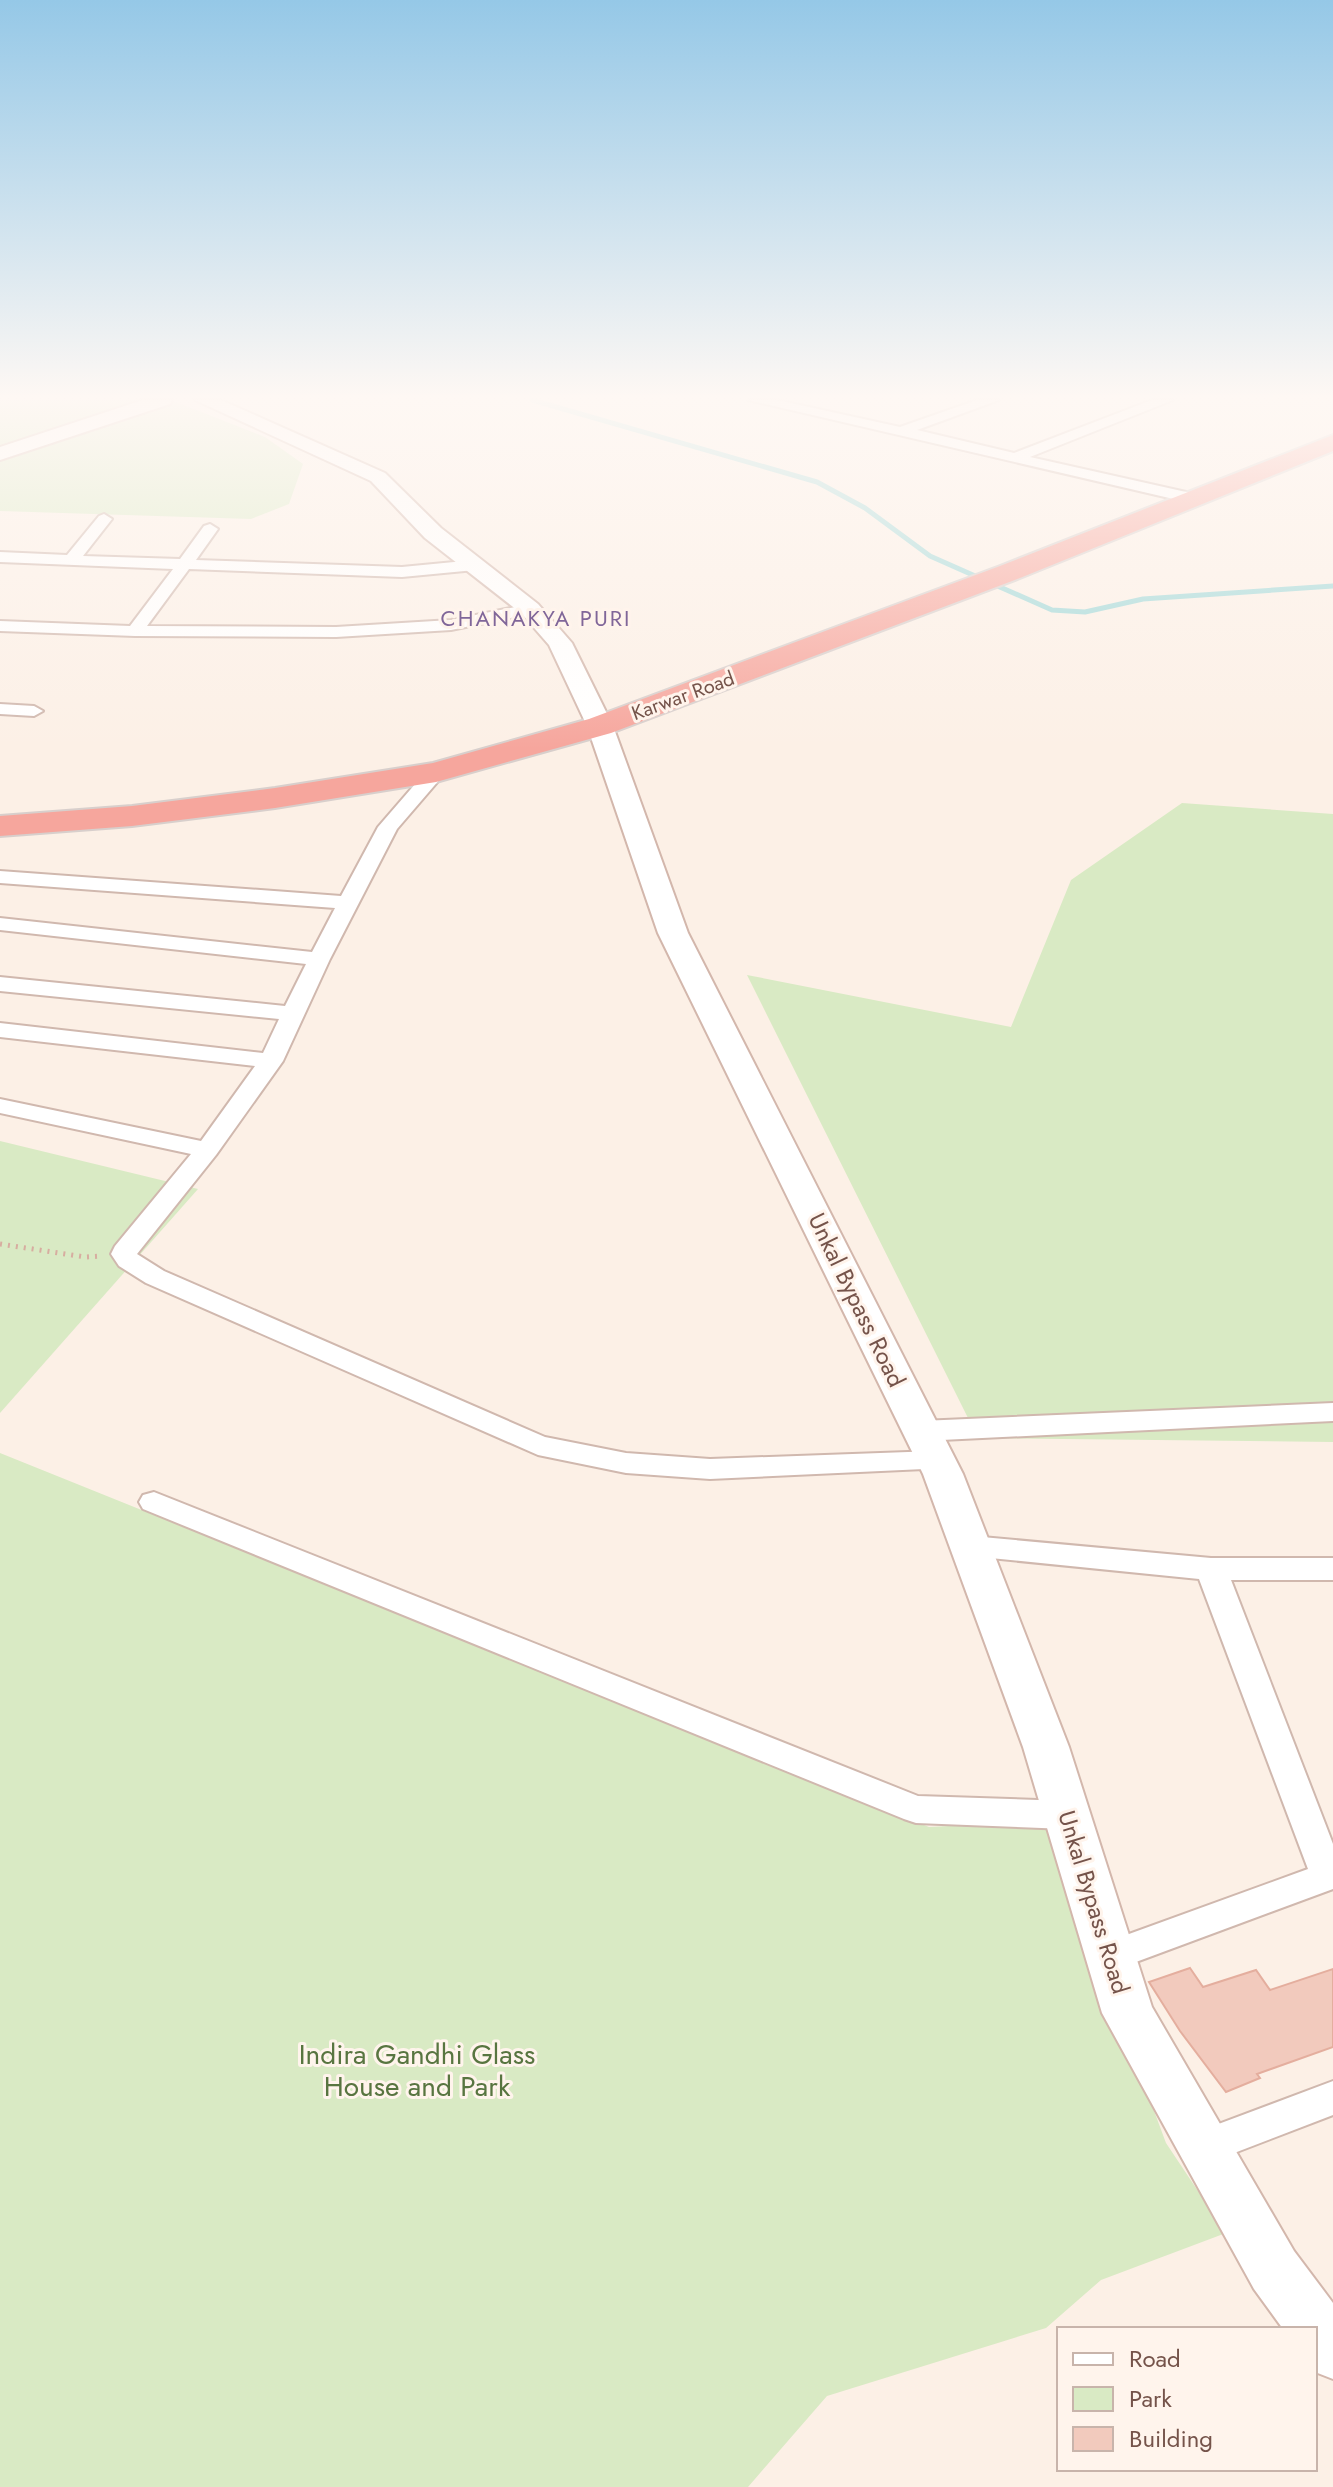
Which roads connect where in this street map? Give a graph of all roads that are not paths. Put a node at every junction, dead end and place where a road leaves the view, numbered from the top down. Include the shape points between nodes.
1 (416, 516) edge
2 (1152, 516) edge
3 (104, 519) dead end
4 (210, 529) dead end
5 (0, 557) edge
6 (71, 560) junction
7 (182, 565) junction
8 (475, 565) junction
9 (530, 609) junction
10 (0, 626) edge
11 (135, 631) junction
12 (0, 709) edge
13 (34, 711) dead end
14 (600, 726) junction
15 (436, 772) junction
16 (0, 826) edge
17 (0, 877) edge
18 (349, 903) junction
19 (0, 924) edge
20 (319, 959) junction
21 (0, 984) edge
22 (294, 1014) junction
23 (0, 1030) edge
24 (271, 1061) junction
25 (0, 1106) edge
26 (207, 1150) junction
27 (1333, 1412) edge
28 (928, 1446) junction
29 (154, 1502) dead end
30 (971, 1547) junction
31 (1211, 1569) junction
32 (1333, 1569) edge
33 (1067, 1815) junction
34 (1331, 1875) edge
35 (1109, 1957) junction
36 (1333, 2098) edge
37 (1203, 2147) junction
38 (1316, 2327) edge
39 (1317, 2329) edge
40 (1333, 2351) edge

1 - 8 main road, Unkal Bypass Road
2 - 14 highway, Karwar Road
3 - 6 street
4 - 7 street
5 - 6 street
6 - 7 street
7 - 8 street via 402,572
7 - 11 street
8 - 9 main road, Unkal Bypass Road
9 - 11 street via 403,630
9 - 14 main road, Unkal Bypass Road via 560,643
10 - 11 street
12 - 13 street
14 - 15 highway, Karwar Road
14 - 28 main road, Unkal Bypass Road via 673,933
15 - 16 highway, Karwar Road via 146,814
15 - 18 street via 388,827
17 - 18 street
18 - 20 street
19 - 20 street
20 - 22 street
21 - 22 street
22 - 24 street
23 - 24 street
24 - 26 street
25 - 26 street
26 - 28 street via 124,1254 128,1260 155,1277 538,1445 626,1463 710,1469
27 - 28 street
28 - 30 main road, Unkal Bypass Road
29 - 33 street via 916,1809
30 - 31 street
30 - 33 main road, Unkal Bypass Road
31 - 32 street
31 - 34 street
33 - 35 main road, Unkal Bypass Road
34 - 35 street
35 - 37 main road, Unkal Bypass Road via 1128,2013
36 - 37 street
37 - 38 main road, Unkal Bypass Road via 1274,2270
39 - 40 main road, Unkal Bypass Road

